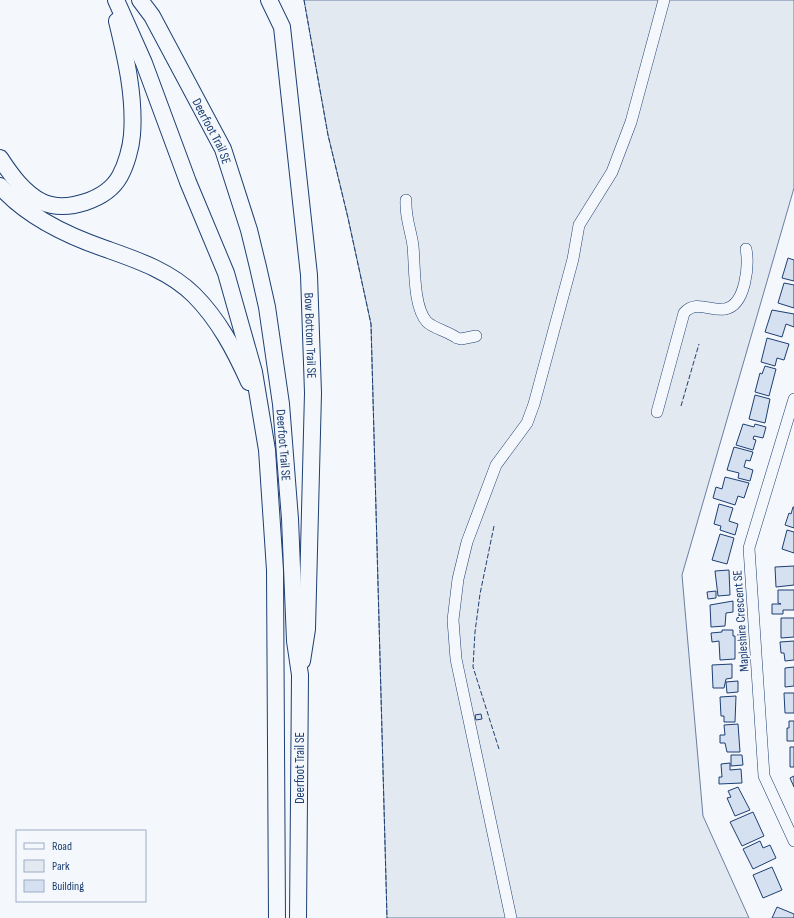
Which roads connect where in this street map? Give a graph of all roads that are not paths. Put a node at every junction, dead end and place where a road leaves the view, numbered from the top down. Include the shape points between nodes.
1 (113, 0) edge
2 (116, 0) edge
3 (140, 0) edge
4 (269, 0) edge
5 (280, 0) edge
6 (664, 0) edge
7 (282, 27) junction
8 (0, 158) edge
9 (0, 186) edge
10 (406, 200) dead end
11 (746, 249) dead end
12 (476, 336) dead end
13 (794, 399) edge
14 (259, 406) junction
15 (658, 412) dead end
16 (300, 675) junction
17 (794, 840) edge
18 (277, 918) edge
19 (298, 918) edge
20 (511, 918) edge

1 - 8 highway via 131,82 132,136 120,177 108,190 94,199 78,205 58,206 42,202 28,192 15,180
2 - 14 highway, Deerfoot Trail SE via 144,63 188,182 226,273 246,341
3 - 16 highway, Deerfoot Trail SE via 152,16 223,149 250,230 267,306 280,404 290,519 295,641
4 - 7 highway, Bow Bottom Trail SE
5 - 7 highway
6 - 20 street via 631,122 612,172 579,225 573,259 534,404 527,422 496,465 467,542 458,579 453,620 456,659
7 - 16 highway, Bow Bottom Trail SE via 309,275 313,386 307,628
9 - 14 highway via 40,220 72,236 145,263 171,277 194,295 225,333
10 - 12 street via 406,220 413,246 418,297 424,317 432,325 457,338
11 - 15 street via 749,263 747,276 733,306 725,309 695,306 688,308 684,313
13 - 17 street, Mapleshire Crescent SE via 749,548 764,776
14 - 18 highway, Deerfoot Trail SE via 268,457 275,570
16 - 19 highway, Deerfoot Trail SE

